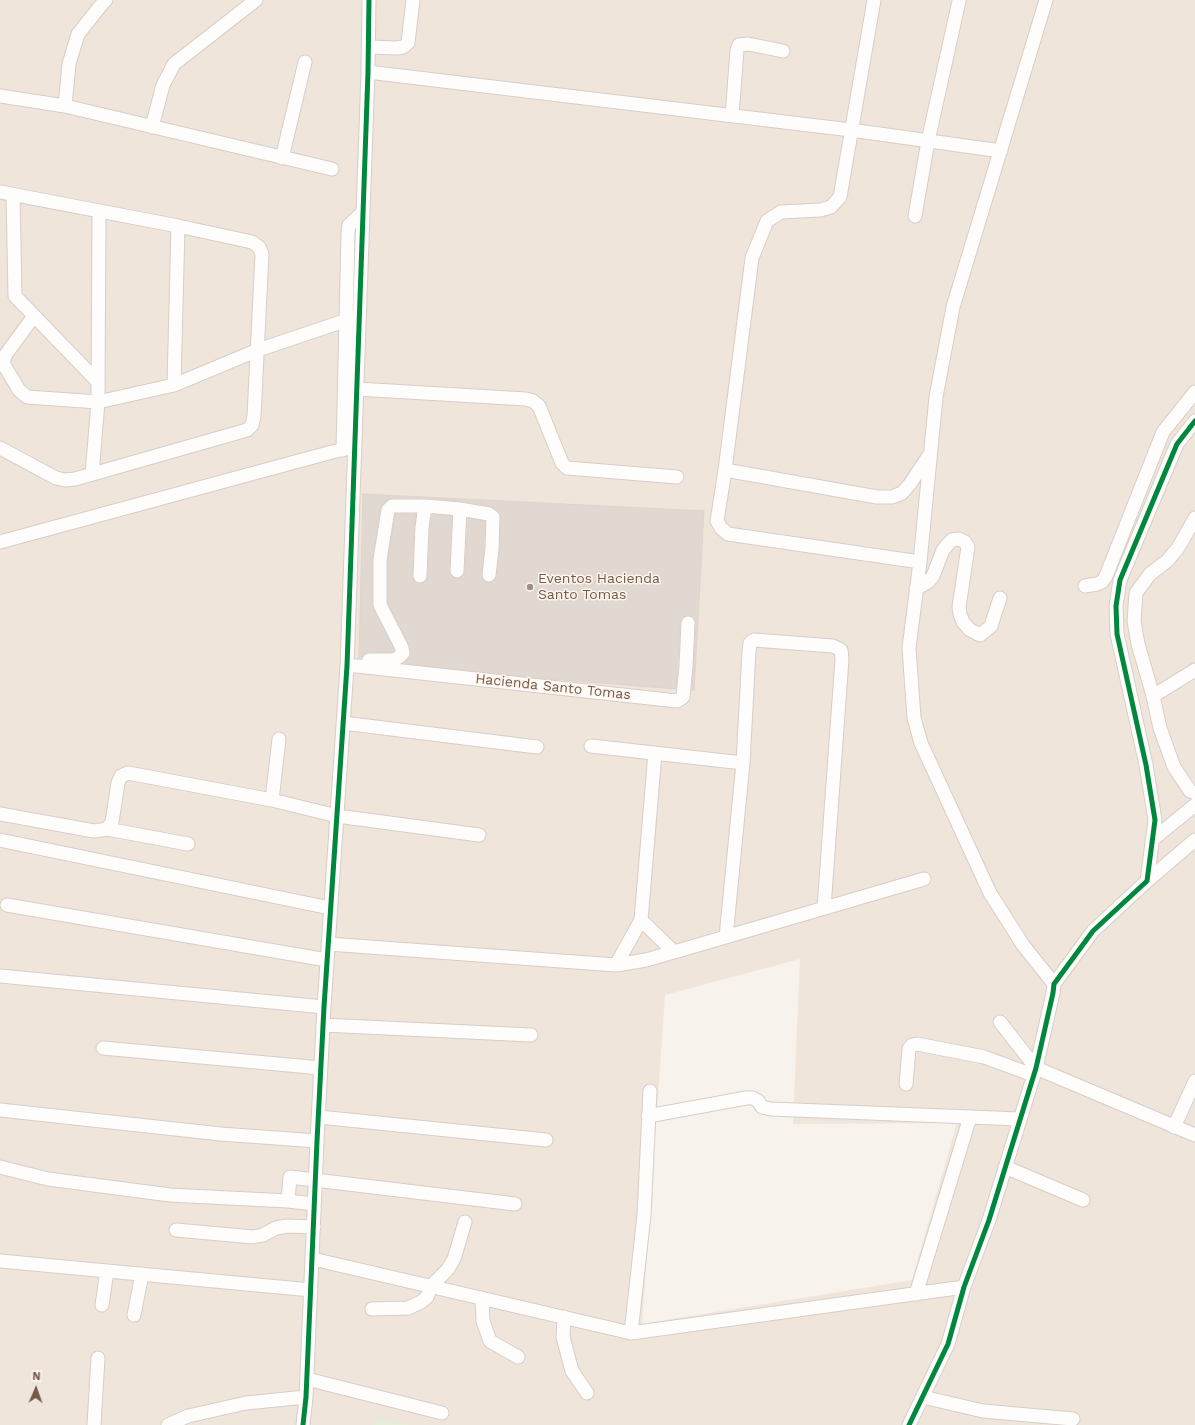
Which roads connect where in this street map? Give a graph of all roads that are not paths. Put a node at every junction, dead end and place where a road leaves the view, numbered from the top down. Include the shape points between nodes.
1 (106, 0) edge
2 (256, 0) edge
3 (369, 0) edge
4 (413, 0) edge
5 (874, 0) edge
6 (1046, 0) edge
7 (959, 1) edge
8 (369, 47) junction
9 (782, 51) dead end
10 (305, 62) dead end
11 (368, 72) junction
12 (0, 96) edge
13 (65, 106) junction
14 (732, 116) junction
15 (152, 127) junction
16 (851, 130) junction
17 (928, 141) junction
18 (1001, 151) junction
19 (282, 158) junction
20 (332, 169) dead end
21 (0, 192) edge
22 (13, 195) junction
23 (99, 211) junction
24 (363, 212) junction
25 (915, 216) dead end
26 (178, 226) junction
27 (34, 316) junction
28 (360, 316) junction
29 (346, 321) junction
30 (258, 350) junction
31 (98, 382) junction
32 (174, 385) junction
33 (357, 389) junction
34 (1195, 392) edge
35 (98, 402) junction
36 (1195, 421) edge
37 (0, 448) edge
38 (348, 448) junction
39 (930, 453) junction
40 (726, 470) junction
41 (92, 474) junction
42 (677, 477) dead end
43 (425, 506) junction
44 (460, 509) junction
45 (1195, 518) edge
46 (0, 542) edge
47 (920, 562) junction
48 (457, 571) dead end
49 (489, 575) dead end
50 (420, 576) dead end
51 (1085, 586) dead end
52 (916, 589) junction
53 (1000, 598) dead end
54 (688, 623) dead end
55 (347, 662) junction
56 (1195, 670) edge
57 (1153, 696) junction
58 (343, 723) junction
59 (279, 739) dead end
60 (591, 746) dead end
61 (537, 747) dead end
62 (655, 753) junction
63 (743, 763) junction
64 (1195, 793) edge
65 (272, 800) junction
66 (1195, 806) edge
67 (0, 814) edge
68 (337, 816) junction
69 (106, 829) junction
70 (478, 835) dead end
71 (0, 840) edge
72 (1152, 840) junction
73 (1195, 840) edge
74 (188, 844) dead end
75 (924, 879) dead end
76 (1147, 881) junction
77 (7, 905) dead end
78 (330, 908) junction
79 (824, 908) junction
80 (641, 920) junction
81 (726, 937) junction
82 (328, 944) junction
83 (674, 952) junction
84 (327, 960) junction
85 (616, 965) junction
86 (0, 976) edge
87 (1054, 984) junction
88 (324, 1008) junction
89 (1000, 1022) dead end
90 (323, 1025) junction
91 (531, 1035) dead end
92 (103, 1048) dead end
93 (321, 1068) junction
94 (1034, 1071) junction
95 (1195, 1081) edge
96 (906, 1084) dead end
97 (650, 1091) dead end
98 (0, 1110) edge
99 (648, 1116) junction
100 (319, 1117) junction
101 (970, 1117) junction
102 (1019, 1120) junction
103 (1174, 1127) junction
104 (1195, 1135) edge
105 (546, 1140) dead end
106 (317, 1141) junction
107 (0, 1167) edge
108 (1005, 1167) junction
109 (315, 1180) junction
110 (1083, 1200) dead end
111 (288, 1201) junction
112 (314, 1204) junction
113 (515, 1204) dead end
114 (465, 1222) dead end
115 (314, 1227) junction
116 (176, 1230) dead end
117 (313, 1259) junction
118 (0, 1261) edge
119 (106, 1271) junction
120 (142, 1274) junction
121 (431, 1286) junction
122 (964, 1287) junction
123 (311, 1290) junction
124 (916, 1294) junction
125 (482, 1298) junction
126 (102, 1305) dead end
127 (372, 1308) dead end
128 (134, 1314) dead end
129 (564, 1317) junction
130 (631, 1333) junction
131 (518, 1357) dead end
132 (98, 1358) dead end
133 (307, 1380) junction
134 (587, 1393) dead end
135 (923, 1396) junction
136 (306, 1397) junction
137 (442, 1413) dead end
138 (1073, 1418) dead end
139 (94, 1425) edge
140 (168, 1425) edge
141 (303, 1425) edge
142 (909, 1425) edge

1 - 13 street via 78,34 69,64
2 - 15 street via 174,64 163,85
3 - 8 street
4 - 8 street via 408,43 397,48
5 - 16 street
6 - 18 street
7 - 17 street
8 - 11 street
9 - 14 street via 748,44 739,45
10 - 19 street
11 - 14 street
11 - 24 street
12 - 13 street
13 - 15 street
14 - 16 street
15 - 19 street
16 - 17 street
16 - 40 street via 840,196 831,207 781,212 767,221 752,258
17 - 18 street
17 - 25 street
18 - 39 street via 953,306 936,397
19 - 20 street
21 - 22 street
22 - 23 street
22 - 27 street via 15,296
23 - 26 street
23 - 31 street
24 - 28 street
24 - 29 street via 349,225
26 - 30 street via 252,242 260,247 262,254
26 - 32 street
27 - 31 street
27 - 35 street via 5,356 3,363 18,390 27,397
28 - 29 street
28 - 33 street
29 - 30 street
29 - 38 street
30 - 32 street
30 - 41 street via 254,416 252,425 247,430
31 - 35 street
32 - 35 street
33 - 38 street
33 - 42 street via 526,399 538,406 562,463 567,468
34 - 51 street via 1163,432 1106,576 1098,584
35 - 41 street
36 - 72 street via 1177,444 1120,580 1116,606 1118,634 1155,820
37 - 41 street via 56,478 75,479
38 - 46 street
38 - 55 street
39 - 40 street via 910,484 902,493 892,497 876,497
39 - 47 street
40 - 47 street via 717,521 728,534
43 - 44 street
43 - 50 street
43 - 55 street via 392,506 388,510 380,560 380,605 403,653 394,660
44 - 48 street
44 - 49 street via 493,517
45 - 57 street via 1178,548 1167,561 1150,574 1136,593 1134,621
47 - 52 street
52 - 53 street via 924,586 933,576 943,550 949,543 959,539 965,542 968,548 959,607 960,614 970,630 980,635 991,626
52 - 87 street via 909,648 914,718 921,743 990,893 1023,945
54 - 55 street, Hacienda Santo Tomas via 683,697 676,701 357,666
55 - 58 street
56 - 57 street
57 - 64 street via 1160,728 1174,767 1190,791
58 - 61 street
58 - 68 street
59 - 65 street
60 - 62 street
62 - 63 street
62 - 80 street
63 - 79 street via 750,643 754,640 833,646 840,650 842,659
63 - 81 street
65 - 68 street
65 - 69 street via 128,773 121,776 118,783 112,822
66 - 72 street
67 - 69 street via 94,831
68 - 70 street
68 - 78 street
69 - 74 street
71 - 78 street
72 - 76 street
73 - 76 street
75 - 79 street
76 - 87 street via 1093,931
77 - 84 street
78 - 82 street
79 - 81 street
80 - 83 street
80 - 85 street
81 - 83 street
82 - 84 street
82 - 85 street
83 - 85 street
84 - 88 street
86 - 88 street
87 - 94 street
88 - 90 street
89 - 94 street
90 - 91 street
90 - 93 street
92 - 93 street
93 - 100 street
94 - 96 street via 984,1057 917,1044 909,1049
94 - 102 street
94 - 103 street
95 - 103 street
97 - 99 street
98 - 106 street via 221,1134
99 - 101 street via 753,1098 762,1107 771,1109
99 - 130 street via 644,1215
100 - 105 street
100 - 106 street
101 - 102 street
101 - 124 street
102 - 108 street
103 - 104 street
106 - 109 street
107 - 111 street via 48,1179 170,1195
108 - 110 street
108 - 122 street
109 - 111 street via 290,1177
109 - 112 street
109 - 113 street
111 - 112 street
112 - 115 street
114 - 121 street via 454,1259
115 - 116 street via 287,1226 253,1236
115 - 117 street
117 - 121 street
117 - 123 street
118 - 119 street
119 - 120 street
119 - 126 street
120 - 123 street
120 - 128 street
121 - 125 street
121 - 127 street via 421,1302 408,1308
122 - 124 street
122 - 135 street via 948,1344
123 - 133 street
124 - 130 street
125 - 129 street
125 - 131 street via 483,1321 490,1341
129 - 130 street
129 - 134 street via 563,1337 572,1371
132 - 139 street
133 - 136 street
133 - 137 street
135 - 138 street via 983,1411
135 - 142 street
136 - 140 street via 246,1403 188,1416
136 - 141 street

